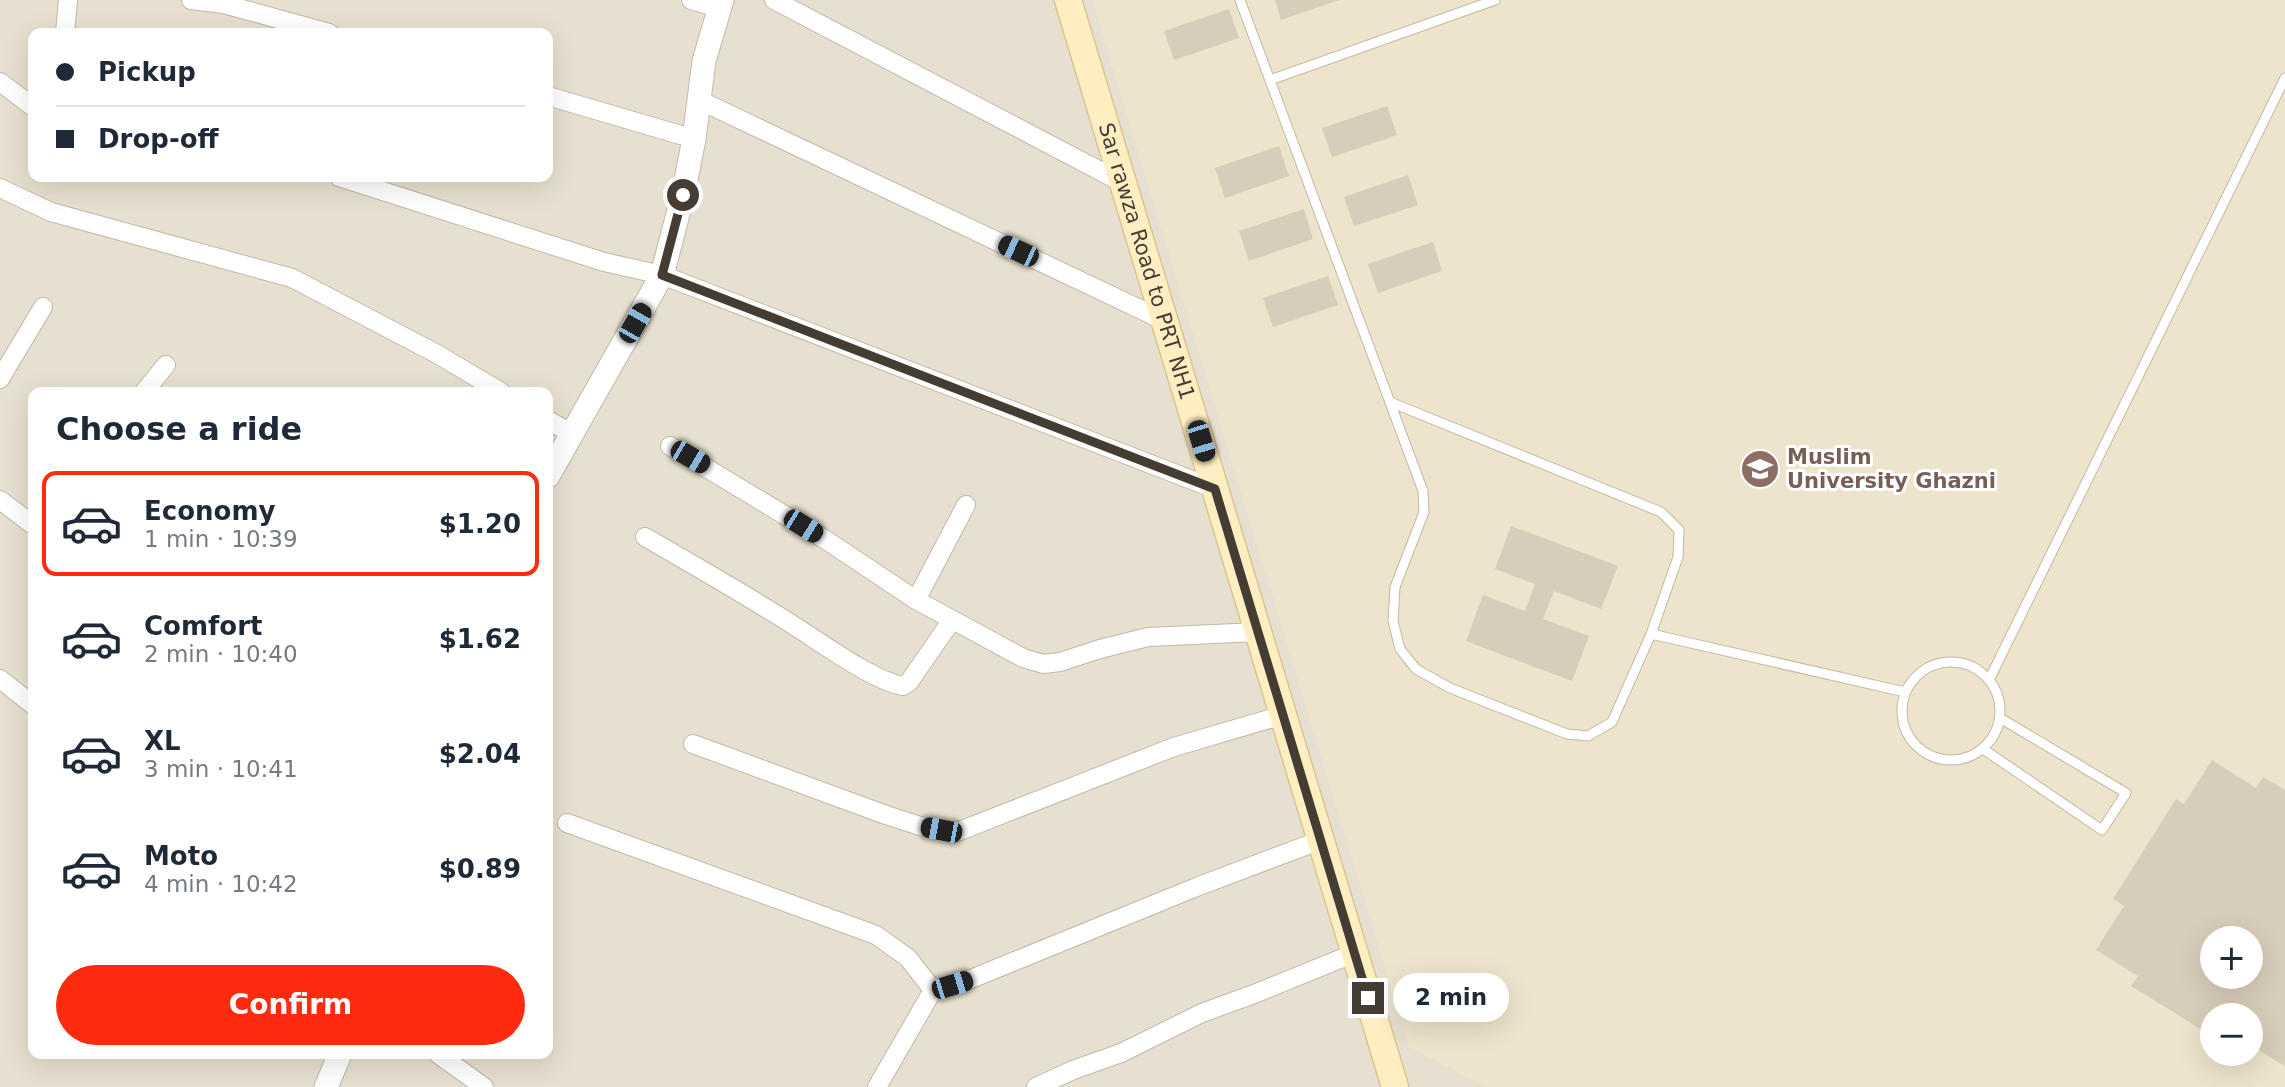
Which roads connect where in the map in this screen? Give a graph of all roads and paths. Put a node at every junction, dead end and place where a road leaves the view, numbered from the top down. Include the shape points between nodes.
1 (68, 0) edge
2 (191, 0) edge
3 (691, 0) edge
4 (774, 0) edge
5 (1068, 0) edge
6 (1240, 0) edge
7 (1495, 0) edge
8 (721, 4) edge
9 (1466, 5) edge
10 (65, 28) edge
11 (311, 28) edge
12 (2285, 78) edge
13 (1270, 80) junction
14 (0, 82) edge
15 (553, 97) edge
16 (699, 100) junction
17 (28, 103) edge
18 (694, 139) junction
19 (355, 182) edge
20 (1124, 183) junction
21 (0, 188) edge
22 (662, 275) junction
23 (43, 307) dead end
24 (1165, 321) junction
25 (166, 365) dead end
26 (0, 379) edge
27 (148, 387) edge
28 (492, 387) edge
29 (1390, 402) junction
30 (553, 423) edge
31 (572, 434) junction
32 (670, 446) dead end
33 (553, 467) edge
34 (1215, 489) junction
35 (0, 500) edge
36 (966, 505) dead end
37 (28, 521) edge
38 (645, 537) dead end
39 (916, 600) junction
40 (952, 620) junction
41 (1258, 632) junction
42 (1651, 634) junction
43 (0, 679) edge
44 (1989, 680) junction
45 (1905, 692) junction
46 (28, 701) edge
47 (1283, 715) junction
48 (2000, 718) junction
49 (693, 744) dead end
50 (1983, 749) junction
51 (567, 824) dead end
52 (1321, 840) junction
53 (1355, 953) junction
54 (933, 990) junction
55 (338, 1059) edge
56 (445, 1059) edge
57 (326, 1087) edge
58 (484, 1087) edge
59 (877, 1087) edge
60 (1036, 1087) edge
61 (1395, 1087) edge

1 - 10 street
2 - 11 street via 224,4
3 - 8 street
4 - 20 street
5 - 20 main road, Sar rawza Road to PRT NH1
6 - 13 lane
7 - 9 lane
8 - 16 street via 704,61
9 - 13 lane
12 - 44 lane
13 - 29 lane
14 - 17 street
15 - 18 street
16 - 18 street
16 - 24 street
18 - 22 street
19 - 22 street via 604,262
20 - 24 main road, Sar rawza Road to PRT NH1
21 - 28 street via 51,212 292,278
22 - 31 street
22 - 34 street
23 - 26 street
24 - 34 main road, Sar rawza Road to PRT NH1
25 - 27 street
29 - 42 lane via 1661,512 1679,530 1678,557
29 - 42 lane via 1423,491 1424,512 1395,587 1393,621 1400,649 1416,668 1450,688 1567,734 1588,736 1612,722
30 - 31 street
31 - 33 street
32 - 39 street
34 - 41 main road, Sar rawza Road to PRT NH1
35 - 37 street
36 - 39 street
38 - 40 street via 896,685 909,682
39 - 40 street
40 - 41 street via 1023,658 1043,663 1148,637
41 - 47 main road, Sar rawza Road to PRT NH1
42 - 45 lane
43 - 46 street
44 - 45 lane via 1975,667 1944,662 1914,677
44 - 48 lane via 1997,691
45 - 50 lane via 1903,725 1923,751 1954,760
47 - 49 street via 1174,747 957,832 897,819
47 - 52 main road, Sar rawza Road to PRT NH1
48 - 50 lane
48 - 50 lane via 2126,793 2102,830
51 - 54 street via 876,935 908,958
52 - 53 main road, Sar rawza Road to PRT NH1
52 - 54 street
53 - 60 street via 1202,1013 1121,1053
53 - 61 main road, Sar rawza Road to PRT NH1
54 - 59 street
55 - 57 street
56 - 58 street

